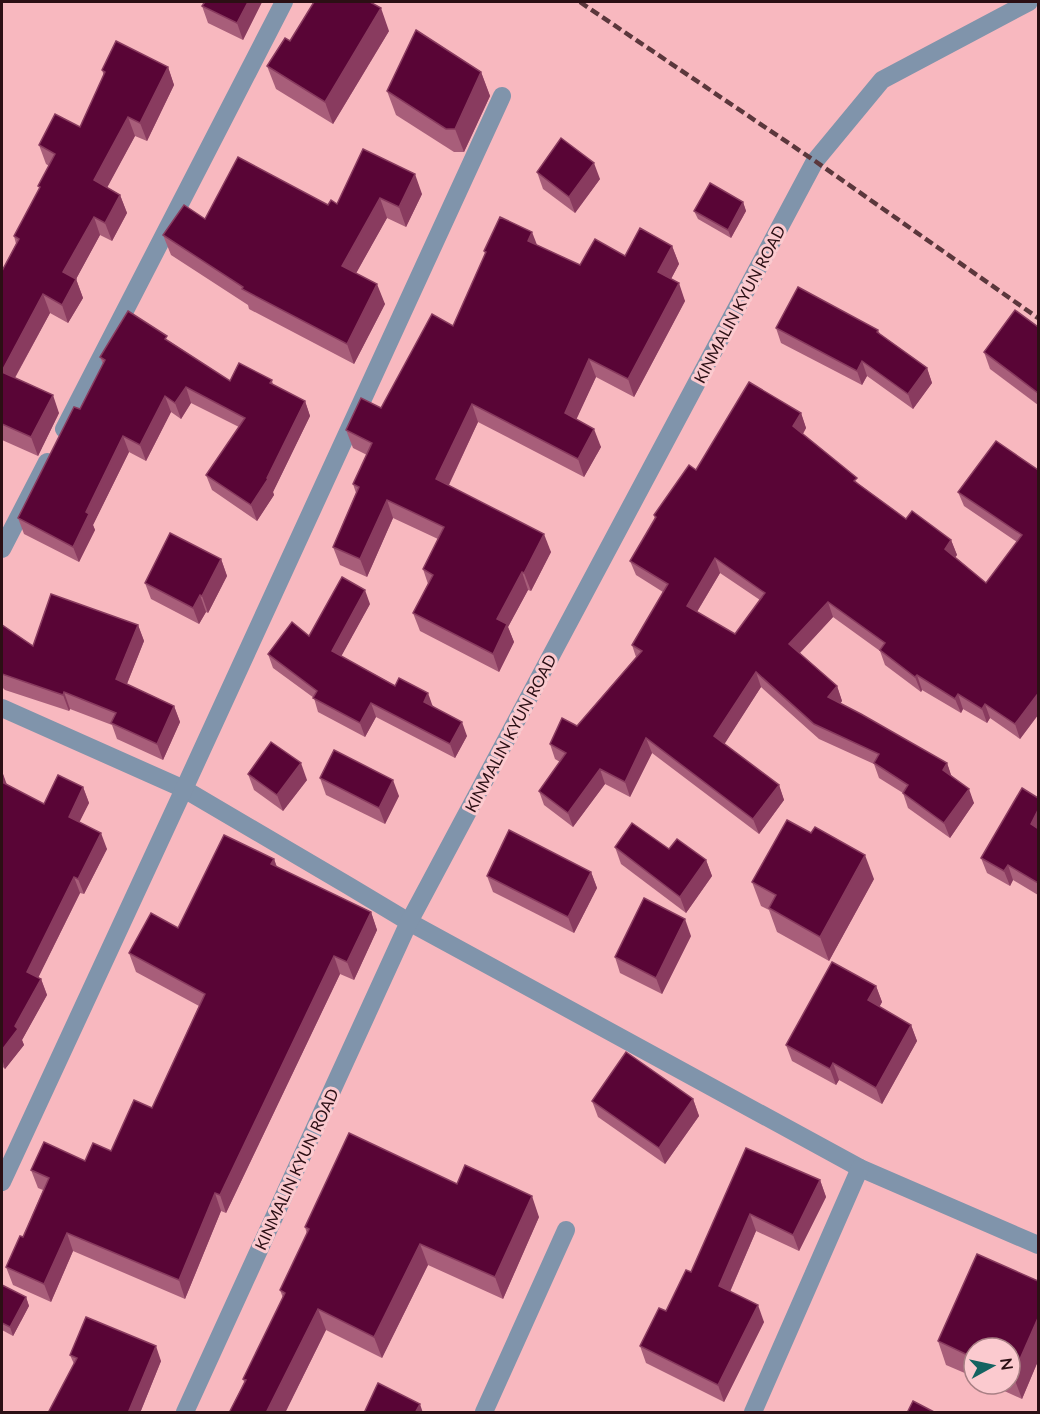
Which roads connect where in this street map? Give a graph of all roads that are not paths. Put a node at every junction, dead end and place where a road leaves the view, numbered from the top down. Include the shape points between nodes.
1 (284, 2) edge
2 (1029, 2) edge
3 (502, 96) dead end
4 (2, 549) edge
5 (2, 708) edge
6 (184, 789) junction
7 (409, 922) junction
8 (860, 1168) junction
9 (2, 1182) edge
10 (566, 1230) dead end
11 (1038, 1245) edge
12 (185, 1413) edge
13 (484, 1413) edge
14 (753, 1413) edge

1 - 4 street
2 - 7 street, KINMALIN KYUN ROAD via 882,80 815,161
3 - 6 street
5 - 6 street
6 - 7 street
6 - 9 street
7 - 8 street
7 - 12 street, KINMALIN KYUN ROAD
8 - 11 street
8 - 14 street
10 - 13 street

